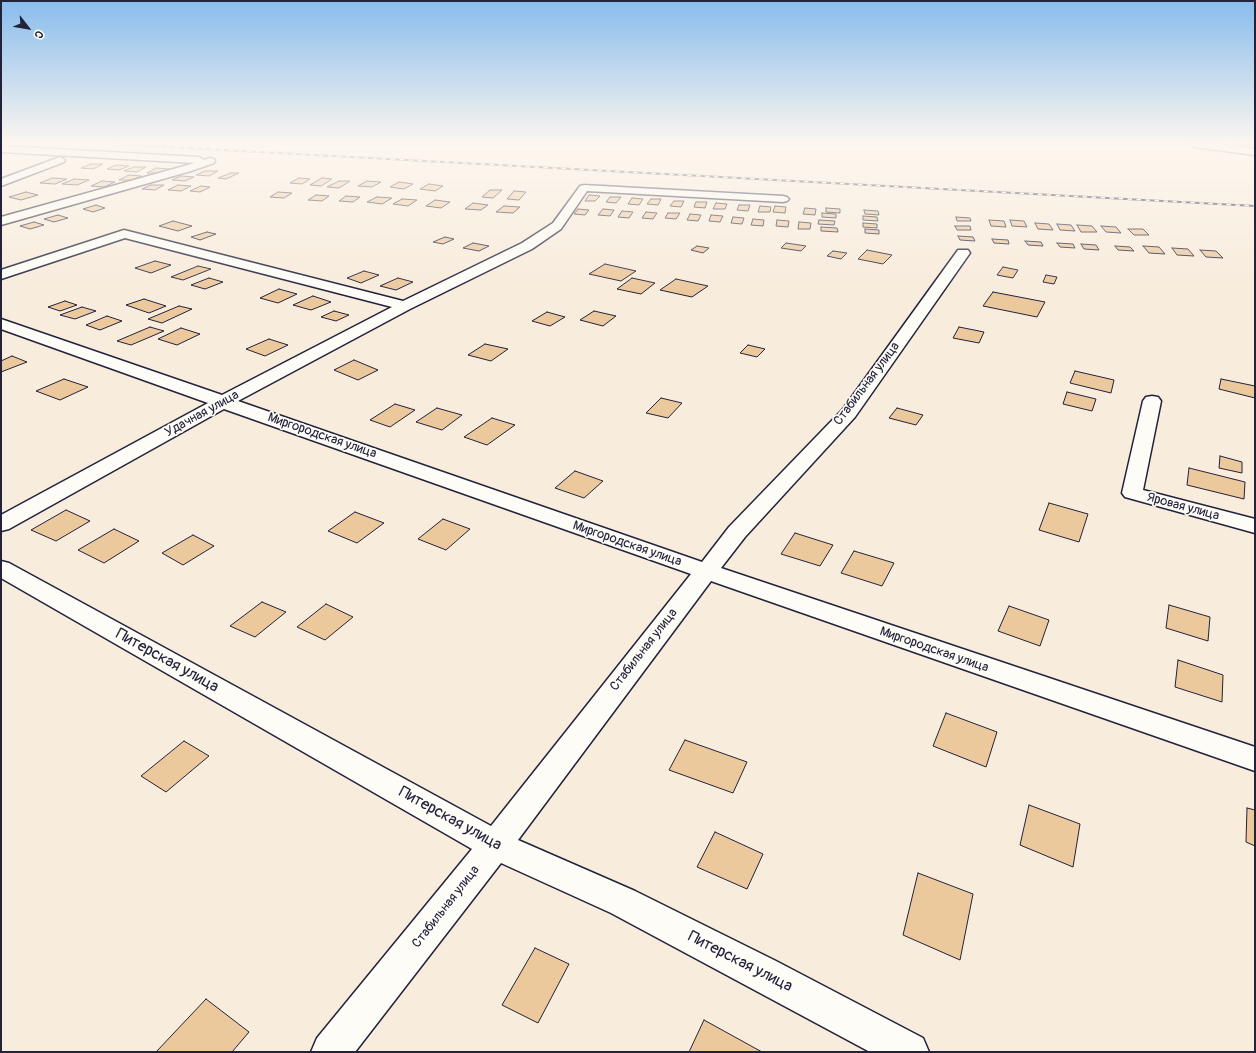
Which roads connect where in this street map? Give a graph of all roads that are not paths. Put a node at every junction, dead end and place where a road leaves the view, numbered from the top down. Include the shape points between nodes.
1 (101, 193) edge
2 (580, 193) edge
3 (677, 193) edge
4 (783, 199) dead end
5 (1, 221) edge
6 (962, 253) dead end
7 (1, 275) edge
8 (405, 306) junction
9 (1, 324) edge
10 (1152, 401) dead end
11 (223, 402) junction
12 (1, 524) edge
13 (1255, 526) edge
14 (1, 568) edge
15 (705, 571) junction
16 (1255, 759) edge
17 (495, 845) junction
18 (331, 1052) edge
19 (909, 1052) edge

1 - 5 street
2 - 8 street, Удачная улица via 557,226 527,246
3 - 4 street, Удачная улица
6 - 15 street, Стабильная улица via 848,413 737,532
7 - 8 street via 124,234
8 - 11 street, Удачная улица
9 - 11 street, Миргородская улица
10 - 13 street, Яровая улица via 1132,493
11 - 12 street, Удачная улица
11 - 15 street, Миргородская улица
14 - 17 street, Питерская улица
15 - 16 street, Миргородская улица
15 - 17 street, Стабильная улица
17 - 18 street, Стабильная улица
17 - 19 street, Питерская улица via 623,902

